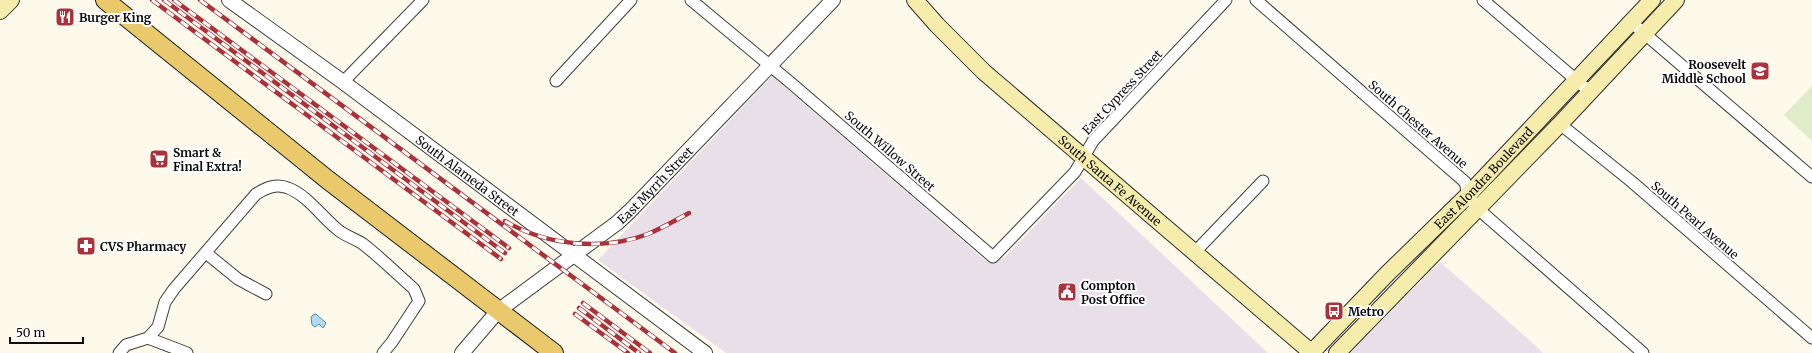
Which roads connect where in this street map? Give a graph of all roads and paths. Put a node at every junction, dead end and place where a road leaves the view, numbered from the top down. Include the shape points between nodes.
1 (11, 0) edge
2 (105, 0) edge
3 (229, 0) edge
4 (423, 0) edge
5 (631, 0) edge
6 (691, 0) edge
7 (833, 0) edge
8 (915, 0) edge
9 (1226, 0) edge
10 (1256, 0) edge
11 (1483, 0) edge
12 (1652, 0) edge
13 (1676, 0) edge
14 (0, 11) edge
15 (1631, 22) junction
16 (1644, 33) junction
17 (770, 66) junction
18 (556, 81) dead end
19 (1576, 81) junction
20 (343, 82) junction
21 (1589, 91) junction
22 (1560, 124) junction
23 (1083, 158) junction
24 (1812, 177) edge
25 (1263, 181) dead end
26 (1473, 202) junction
27 (1194, 252) junction
28 (206, 253) junction
29 (573, 255) junction
30 (993, 257) joint
31 (266, 294) dead end
32 (498, 311) junction
33 (148, 338) junction
34 (1812, 338) edge
35 (119, 353) edge
36 (187, 353) edge
37 (383, 353) edge
38 (462, 353) edge
39 (554, 353) edge
40 (705, 353) edge
41 (1312, 353) edge
42 (1337, 353) edge
43 (1644, 353) edge

1 - 14 main road
2 - 32 main road via 328,180
3 - 20 street, South Alameda Street
4 - 20 street
5 - 18 street
6 - 17 street, South Willow Street
7 - 17 street, East Myrrh Street
8 - 23 main road, South Santa Fe Avenue via 984,72
9 - 23 street, East Cypress Street via 1093,141
10 - 26 street, South Chester Avenue via 1465,182
11 - 19 street
12 - 15 main road, East Alondra Boulevard
13 - 16 main road, East Alondra Boulevard
15 - 16 street
15 - 19 main road, East Alondra Boulevard
16 - 21 main road, East Alondra Boulevard
16 - 24 street
17 - 29 street, East Myrrh Street via 630,211
17 - 30 street, South Willow Street
19 - 21 street
19 - 26 main road, East Alondra Boulevard
20 - 29 street, South Alameda Street
21 - 22 main road, East Alondra Boulevard
22 - 26 main road, East Alondra Boulevard
22 - 34 street, South Pearl Avenue via 1632,182
23 - 27 main road, South Santa Fe Avenue
23 - 30 street, East Cypress Street via 1075,172
25 - 27 street
26 - 41 main road, East Alondra Boulevard via 1387,274
26 - 42 main road, East Alondra Boulevard
26 - 43 street, South Chester Avenue
27 - 41 main road, South Santa Fe Avenue
28 - 31 street via 238,279
28 - 33 street via 165,302 158,327
28 - 37 street via 256,194 266,188 288,188 308,202 338,230 378,255 418,295 419,301
29 - 32 street, East Myrrh Street
29 - 40 street, South Alameda Street
32 - 38 street, East Myrrh Street
32 - 39 main road
33 - 35 street via 126,345
33 - 36 street

